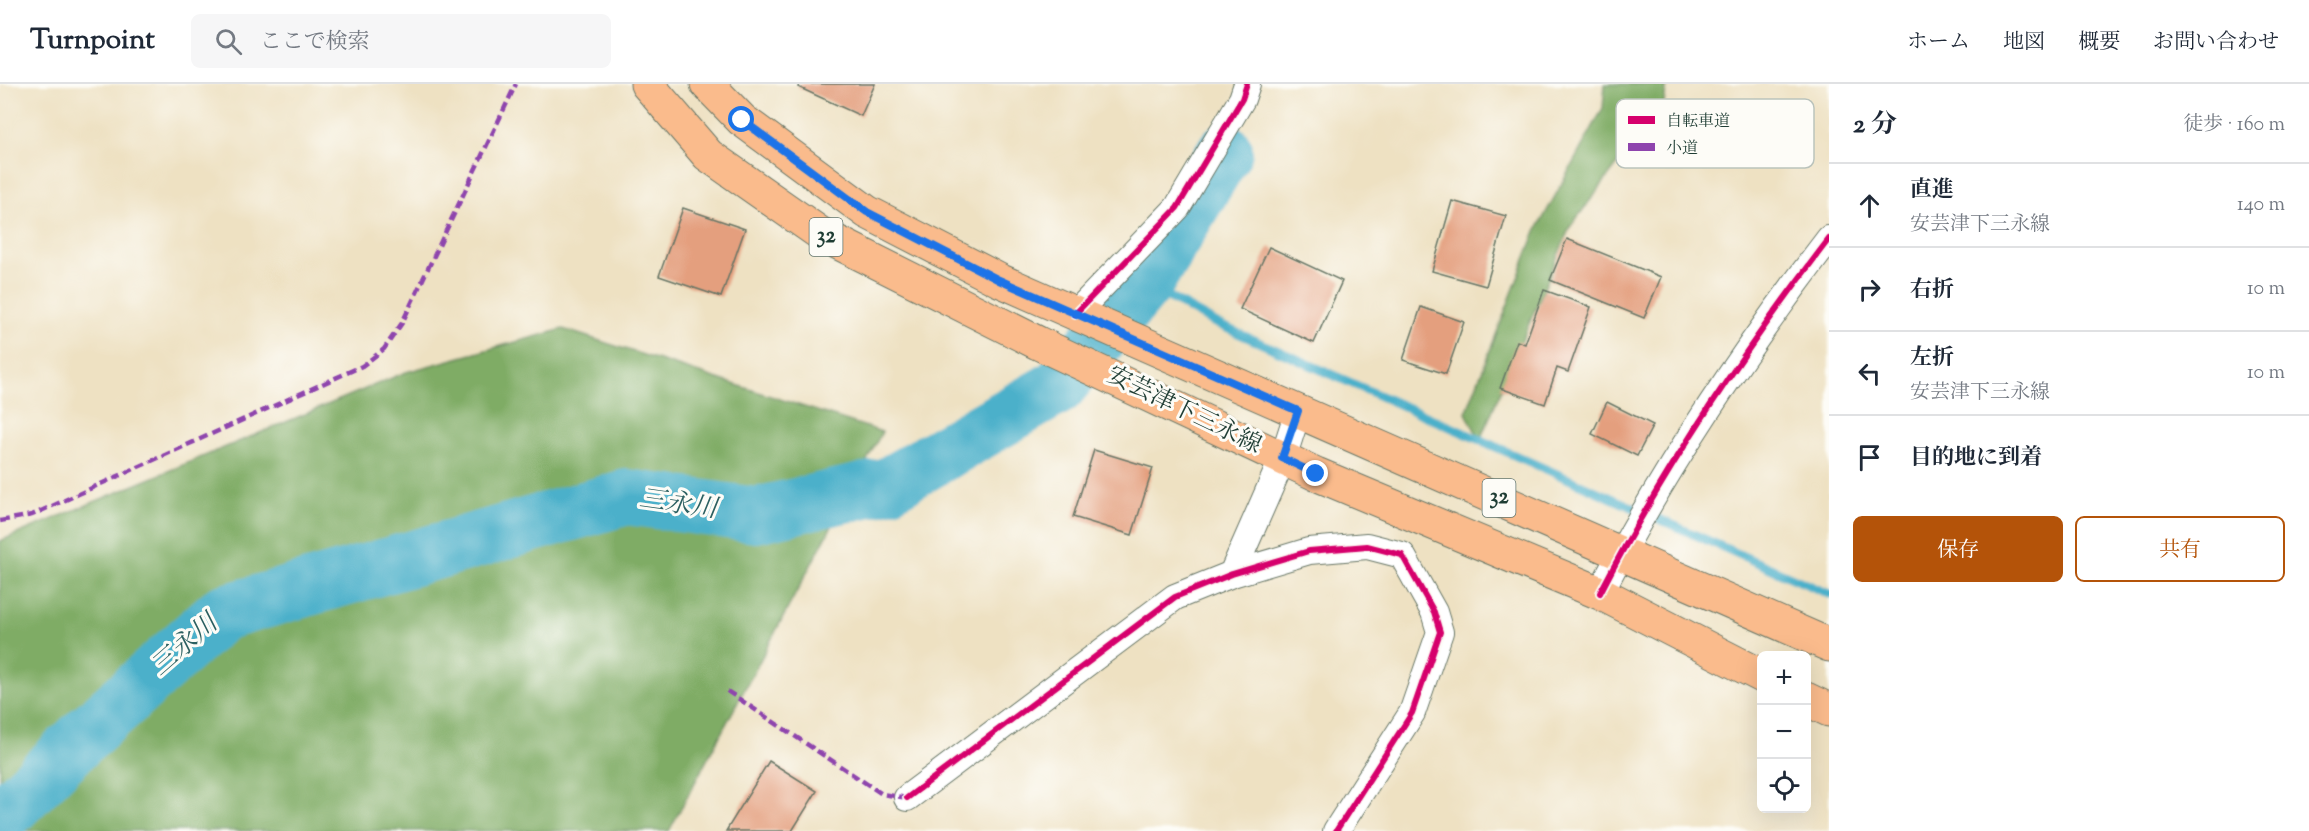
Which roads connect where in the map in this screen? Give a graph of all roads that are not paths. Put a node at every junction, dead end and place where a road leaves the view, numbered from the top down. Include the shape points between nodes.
1 (647, 84) edge
2 (707, 84) edge
3 (1247, 84) edge
4 (1829, 239) edge
5 (1075, 314) junction
6 (1298, 411) junction
7 (1282, 458) junction
8 (1630, 538) junction
9 (1232, 574) junction
10 (1600, 593) junction
11 (1829, 645) edge
12 (1757, 674) edge
13 (1811, 702) edge
14 (1829, 711) edge
15 (907, 798) dead end
16 (1336, 831) edge

1 - 7 main road, 安芸津下三永線 / 32 via 708,155 821,234 1038,343
2 - 5 main road, 安芸津下三永線 / 32 via 742,120 867,212
3 - 5 street via 1242,99 1177,208
4 - 8 street via 1761,331
5 - 6 main road, 安芸津下三永線 / 32
6 - 7 street
6 - 8 main road, 安芸津下三永線 / 32
7 - 9 street
7 - 10 main road, 安芸津下三永線 / 32
8 - 10 street
8 - 11 main road, 安芸津下三永線 / 32
9 - 15 street via 1175,597
9 - 16 street via 1309,551 1367,546 1402,555 1434,612 1440,632 1412,713
10 - 12 main road, 安芸津下三永線 / 32
13 - 14 main road

